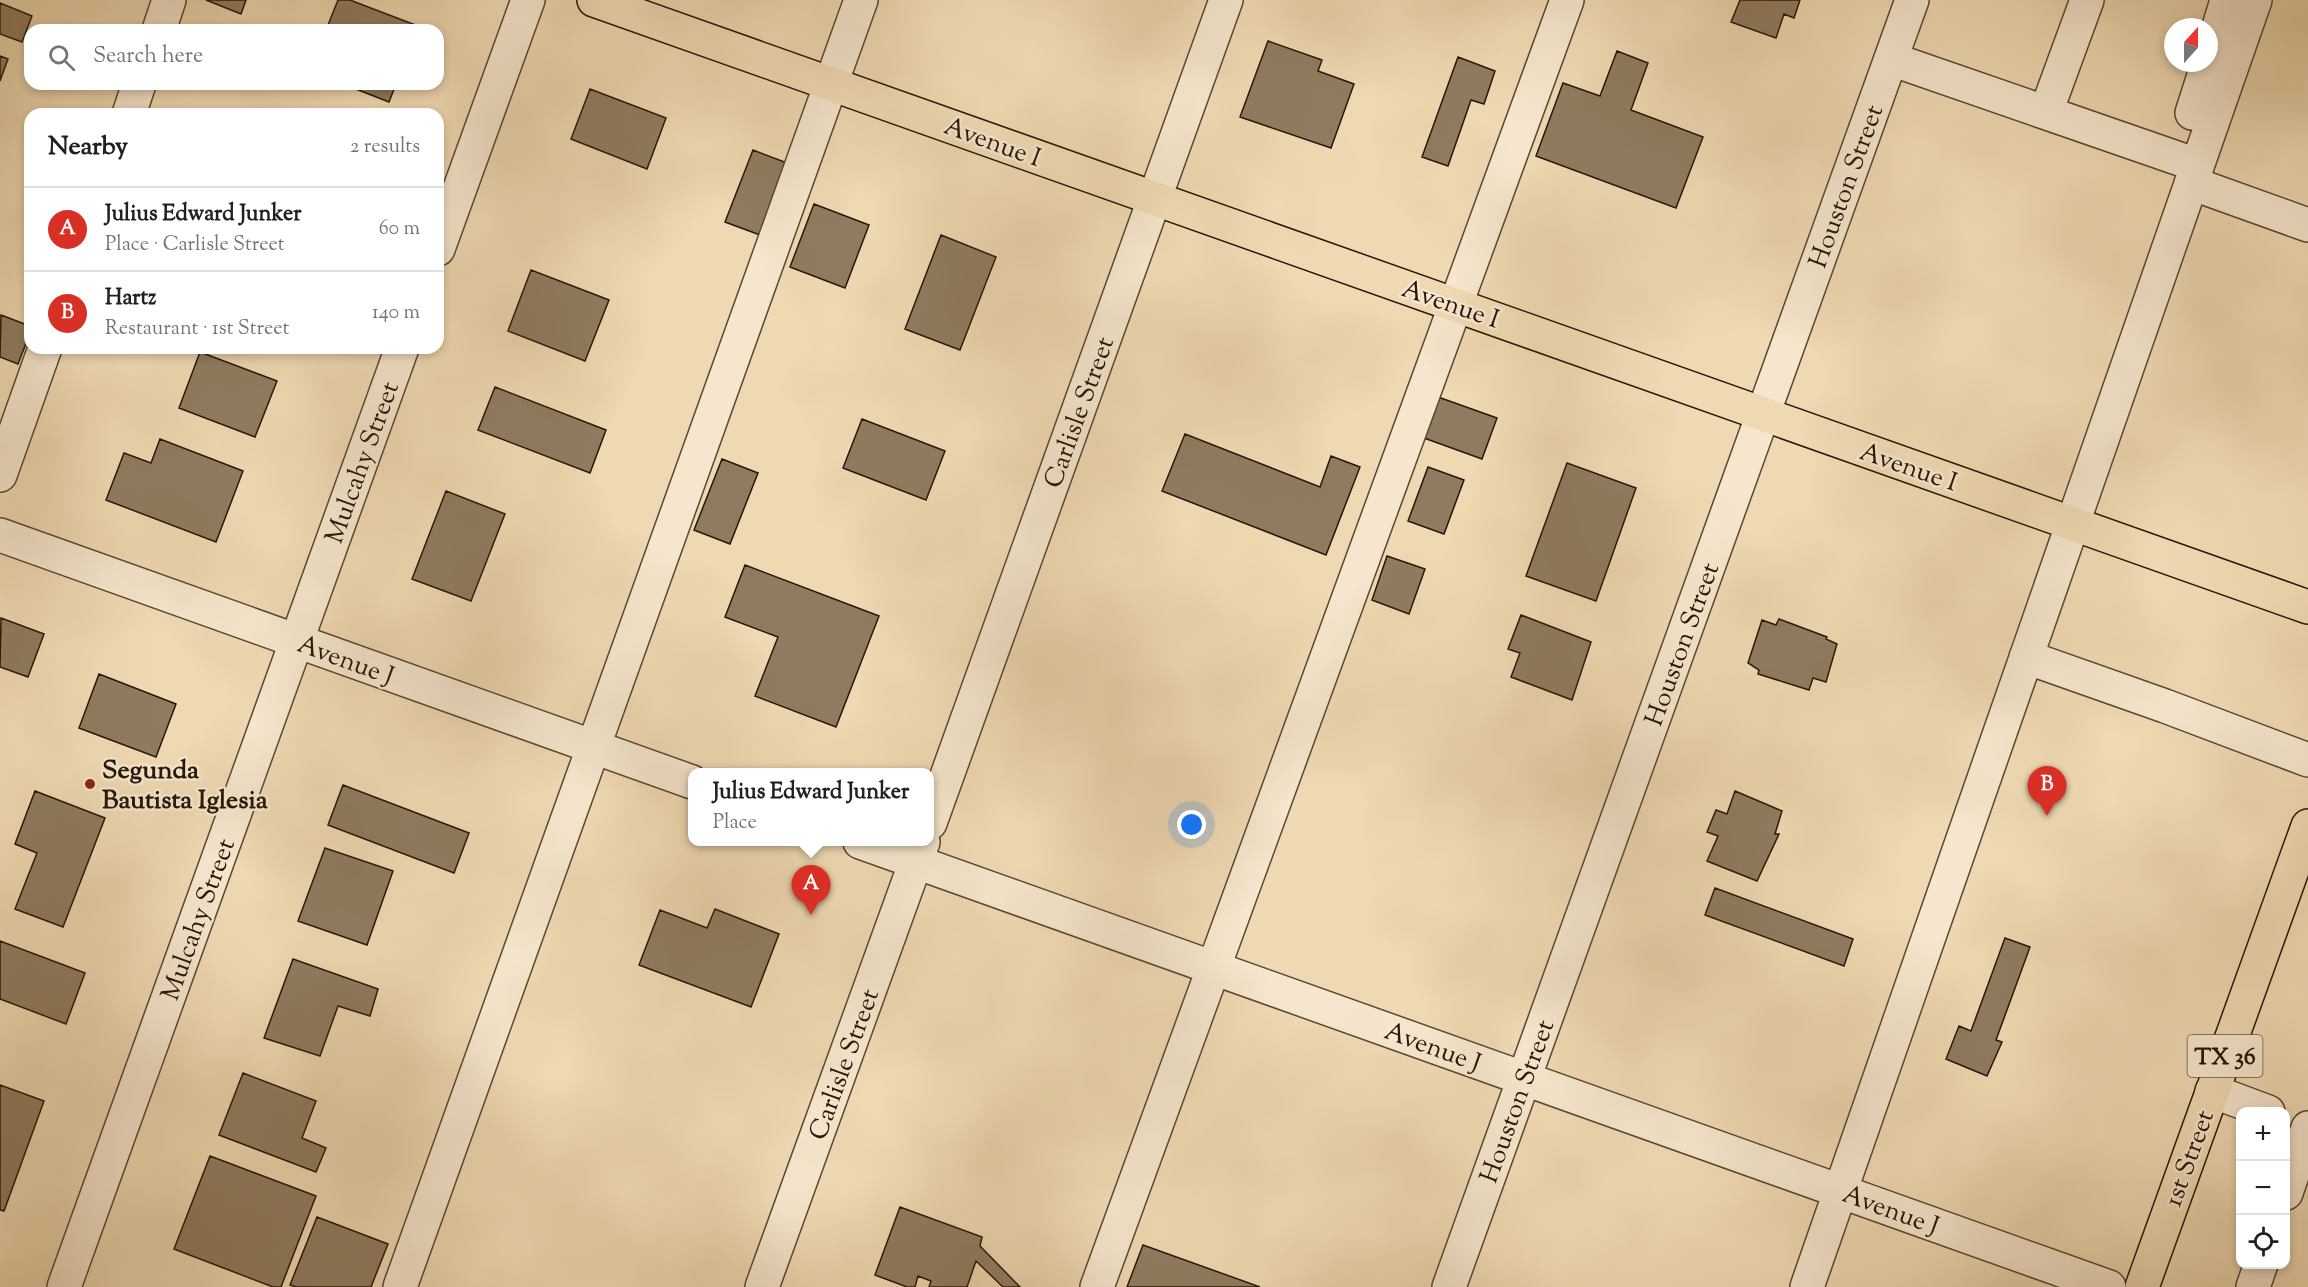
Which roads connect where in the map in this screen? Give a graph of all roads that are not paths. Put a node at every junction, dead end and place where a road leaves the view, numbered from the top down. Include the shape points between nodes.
1 (169, 0) edge
2 (528, 0) edge
3 (594, 0) edge
4 (861, 0) edge
5 (1226, 0) edge
6 (1567, 0) edge
7 (1912, 0) edge
8 (2087, 0) edge
9 (2228, 0) edge
10 (2255, 0) edge
11 (161, 24) edge
12 (2218, 32) edge
13 (1891, 58) junction
14 (2207, 72) edge
15 (831, 84) junction
16 (137, 90) edge
17 (131, 108) edge
18 (2046, 112) junction
19 (2189, 168) junction
20 (1154, 199) junction
21 (2308, 225) edge
22 (444, 232) edge
23 (1456, 305) junction
24 (43, 354) edge
25 (400, 354) edge
26 (1763, 414) junction
27 (0, 475) edge
28 (2072, 523) junction
29 (0, 535) edge
30 (2308, 607) edge
31 (297, 641) junction
32 (2026, 657) junction
33 (593, 747) junction
34 (2308, 760) edge
35 (688, 780) edge
36 (934, 812) edge
37 (2308, 826) edge
38 (884, 846) edge
39 (919, 852) edge
40 (1214, 968) junction
41 (1524, 1078) junction
42 (2212, 1091) junction
43 (2255, 1107) edge
44 (2290, 1120) edge
45 (2308, 1127) edge
46 (2290, 1181) edge
47 (1842, 1192) junction
48 (2259, 1269) edge
49 (64, 1287) edge
50 (400, 1287) edge
51 (762, 1287) edge
52 (1097, 1287) edge
53 (1449, 1287) edge
54 (1807, 1287) edge
55 (2109, 1287) edge
56 (2142, 1287) edge
57 (2253, 1287) edge

1 - 11 street
2 - 22 street
3 - 15 main road, Avenue I
4 - 15 street
5 - 20 street, Carlisle Street
6 - 23 street
7 - 13 street, Houston Street
8 - 18 street
9 - 12 street
10 - 19 street
13 - 18 street
13 - 26 street, Houston Street
14 - 19 street
15 - 20 main road, Avenue I
15 - 33 street
16 - 17 street
18 - 19 street
19 - 21 street
19 - 28 street
20 - 23 main road, Avenue I
20 - 36 street, Carlisle Street
23 - 26 main road, Avenue I
23 - 40 street
24 - 27 street
25 - 31 street, Mulcahy Street
26 - 28 main road, Avenue I
26 - 41 street, Houston Street
28 - 30 main road, Avenue I
28 - 32 street
29 - 31 street, Avenue J
31 - 33 street, Avenue J
31 - 49 street, Mulcahy Street
32 - 34 street
32 - 47 street
33 - 35 street, Avenue J
33 - 50 street
37 - 42 main road, 1st Street / TX 36
38 - 39 street, Avenue J
39 - 40 street, Avenue J
39 - 51 street, Carlisle Street
40 - 41 street, Avenue J
40 - 52 street
41 - 47 street, Avenue J
41 - 53 street, Houston Street
42 - 43 street
42 - 56 main road, 1st Street / TX 36
44 - 45 street
45 - 46 street
47 - 54 street
47 - 55 street, Avenue J
48 - 57 street

